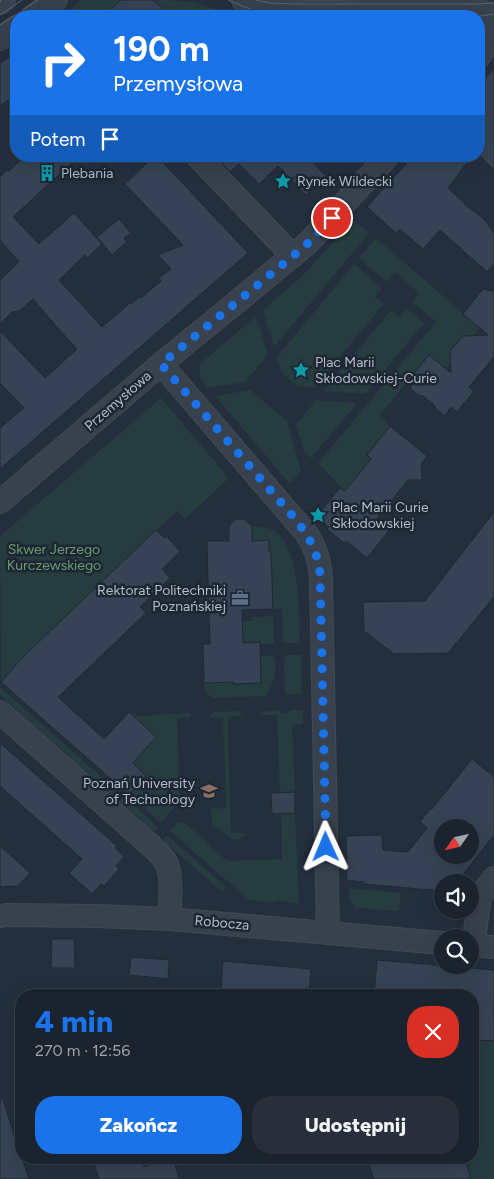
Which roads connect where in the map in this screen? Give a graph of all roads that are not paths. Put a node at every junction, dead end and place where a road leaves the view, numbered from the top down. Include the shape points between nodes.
1 (4, 0) edge
2 (56, 0) edge
3 (243, 0) edge
4 (0, 3) edge
5 (42, 10) edge
6 (275, 10) edge
7 (488, 10) edge
8 (485, 48) edge
9 (203, 162) edge
10 (382, 162) edge
11 (293, 256) junction
12 (161, 364) junction
13 (0, 502) edge
14 (0, 712) edge
15 (494, 878) edge
16 (0, 916) edge
17 (169, 919) junction
18 (328, 932) junction
19 (434, 942) edge
20 (479, 946) edge

1 - 4 street
2 - 5 street
3 - 6 street
7 - 8 street via 492,27
9 - 11 street
10 - 11 street, Przemysłowa
11 - 12 street, Przemysłowa
12 - 13 street, Przemysłowa
12 - 18 street via 306,533 318,557
14 - 17 street via 158,852 169,873
15 - 20 street via 480,896
16 - 17 street, Robocza
17 - 18 street, Robocza
18 - 19 street, Robocza

